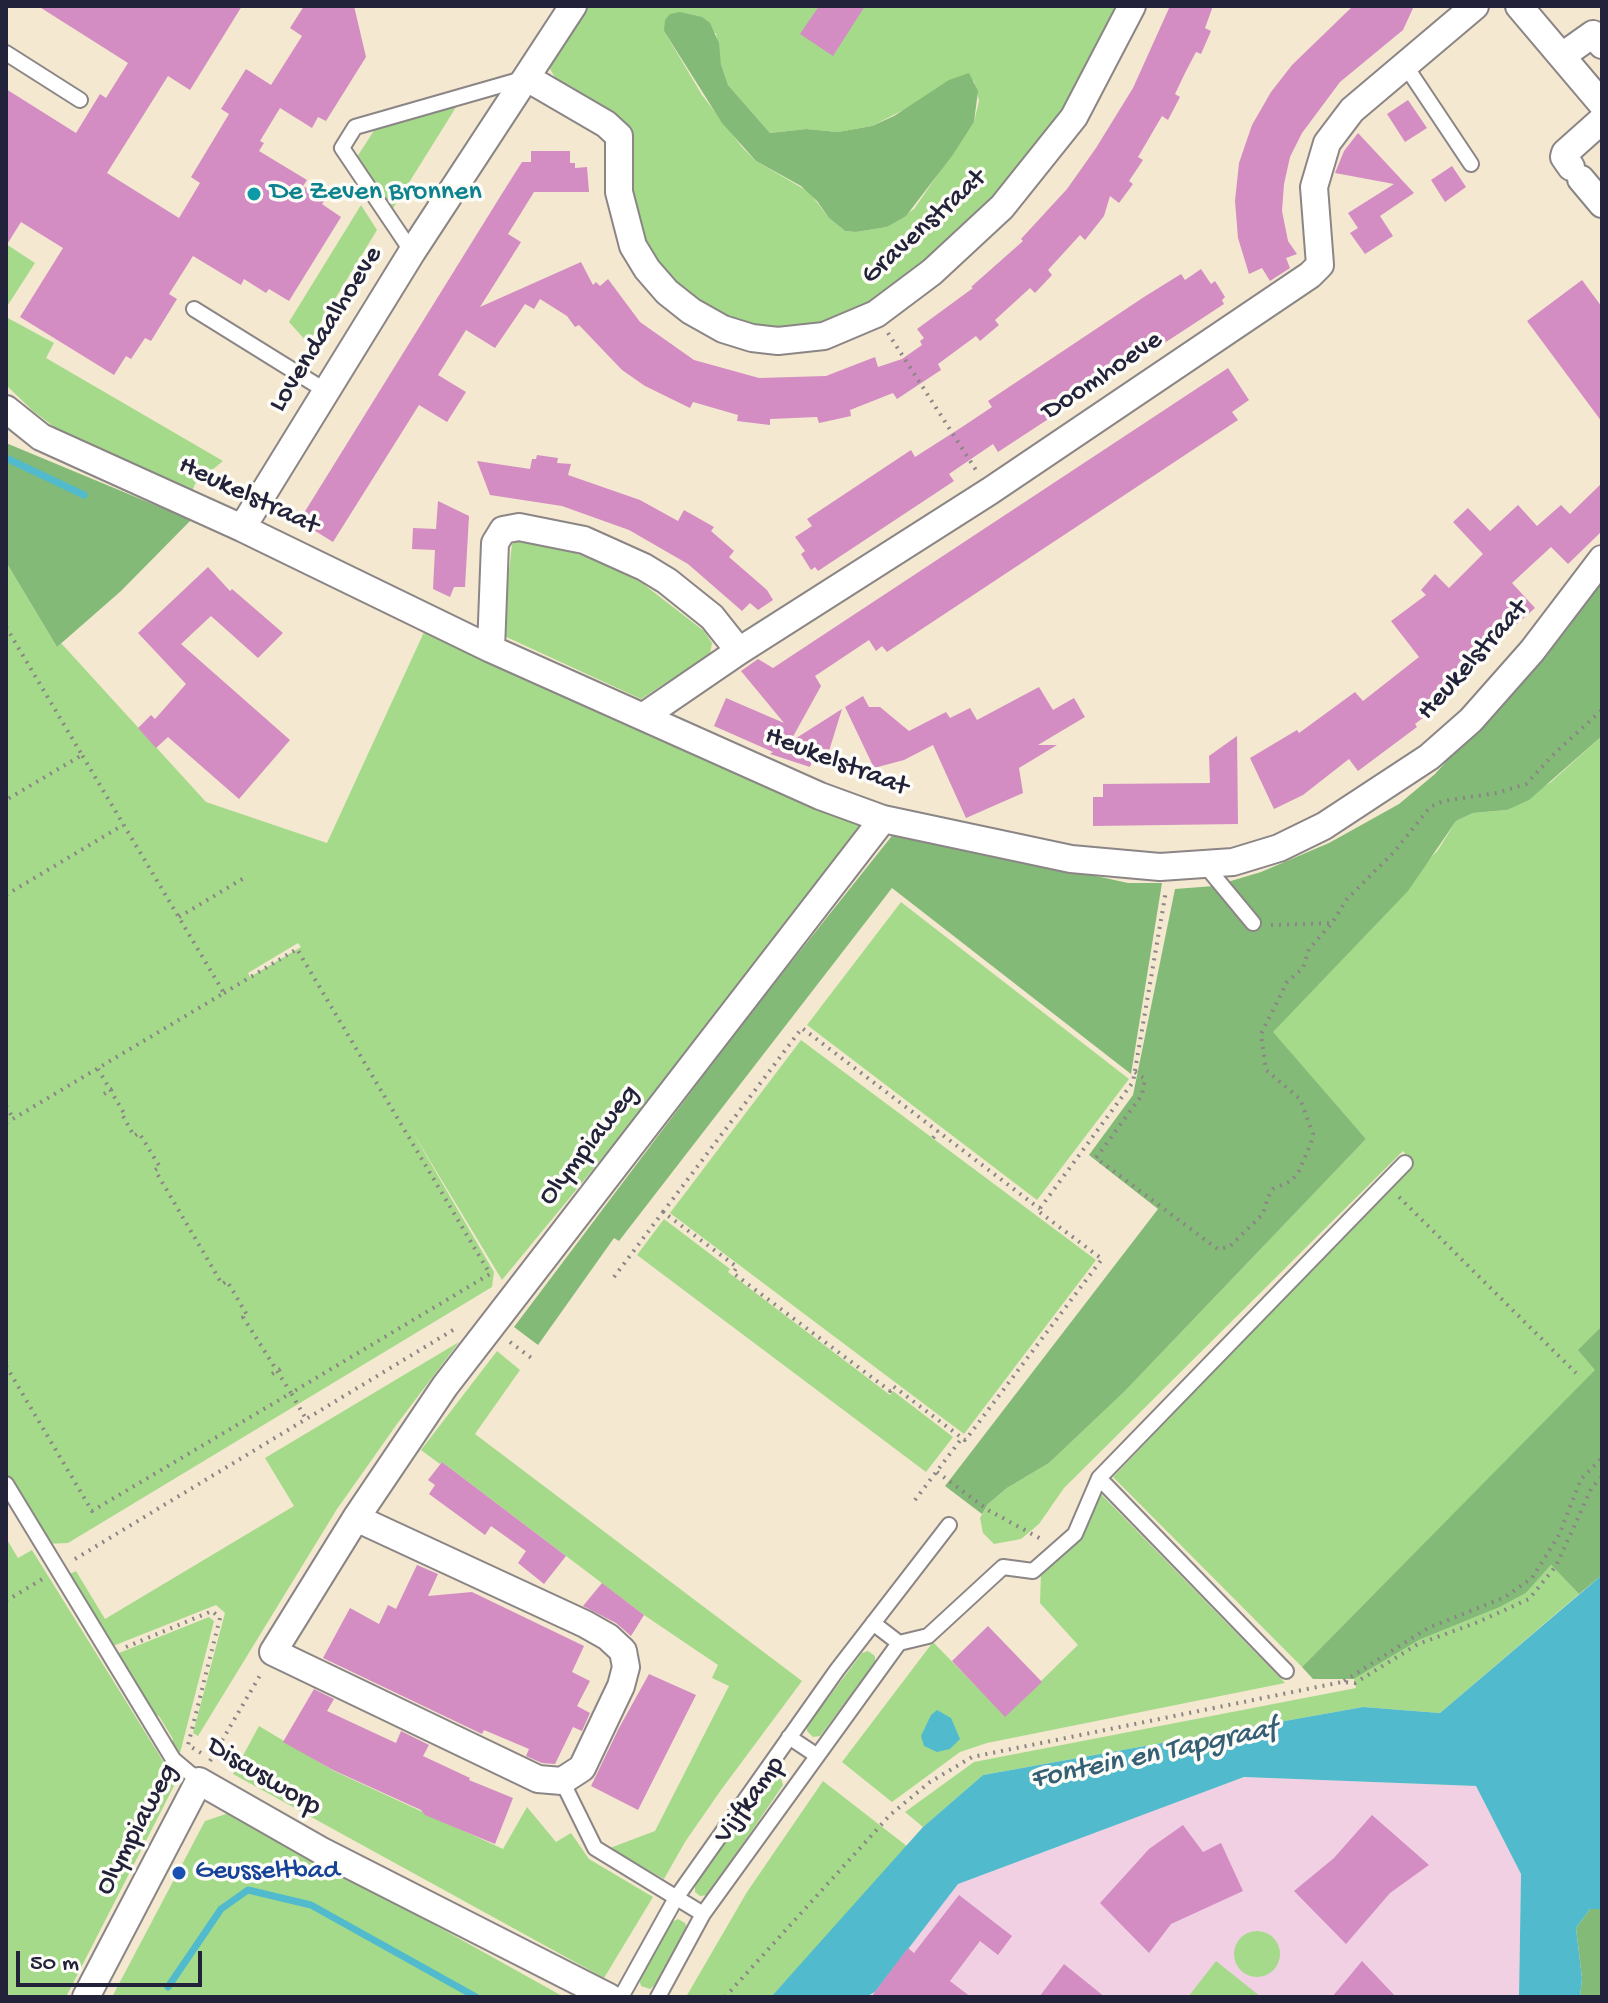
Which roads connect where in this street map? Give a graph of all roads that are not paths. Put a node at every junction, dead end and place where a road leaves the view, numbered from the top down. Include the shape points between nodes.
1 (573, 6) edge
2 (1132, 6) edge
3 (1475, 6) edge
4 (1519, 6) edge
5 (1602, 45) edge
6 (6, 53) edge
7 (1562, 56) junction
8 (1405, 65) junction
9 (527, 78) junction
10 (80, 100) dead end
11 (1602, 104) edge
12 (1602, 120) edge
13 (1471, 164) dead end
14 (1602, 204) edge
15 (412, 252) junction
16 (194, 309) dead end
17 (326, 391) junction
18 (6, 409) edge
19 (242, 528) junction
20 (1602, 559) edge
21 (491, 649) junction
22 (739, 651) junction
23 (644, 716) junction
24 (883, 819) junction
25 (1205, 865) junction
26 (1253, 923) road end
27 (1405, 1163) dead end
28 (1099, 1478) junction
29 (6, 1484) edge
30 (356, 1518) junction
31 (949, 1525) dead end
32 (873, 1623) junction
33 (899, 1643) junction
34 (1286, 1671) dead end
35 (789, 1737) junction
36 (816, 1755) junction
37 (205, 1770) junction
38 (562, 1781) junction
39 (676, 1898) junction
40 (703, 1914) junction
41 (86, 1997) edge
42 (609, 1997) edge
43 (621, 1997) edge
44 (658, 1997) edge

1 - 9 street, Lovendaalhoeve
2 - 9 street, Gravenstraat via 1074,117 1002,207 876,314 824,336 752,338 723,329 667,292 633,246 619,192 619,136
3 - 8 street, Doomhoeve
4 - 7 street
5 - 7 street via 1593,34
6 - 10 lane
7 - 11 street
8 - 13 lane
8 - 22 street, Doomhoeve via 1352,110 1327,143 1314,187 1320,265 1310,275 990,491
9 - 15 street, Lovendaalhoeve
9 - 15 lane via 355,127 342,148
12 - 14 street via 1564,157
15 - 17 street, Lovendaalhoeve
16 - 17 lane
17 - 19 street, Lovendaalhoeve
18 - 19 street, Heukelstraat via 41,437
19 - 21 street, Heukelstraat
20 - 25 street, Heukelstraat via 1522,663 1429,757 1324,826 1279,848
21 - 22 street via 495,543 503,530 519,527 584,540 644,567 712,617
21 - 23 street, Heukelstraat
22 - 23 street, Doomhoeve
23 - 24 street, Heukelstraat
24 - 25 street, Heukelstraat via 1071,859
24 - 30 street, Olympiaweg via 445,1386
25 - 26 lane
27 - 28 lane
28 - 33 lane via 1075,1534 1033,1571 1003,1567 928,1636
28 - 34 lane
29 - 37 lane, Discusworp via 173,1759
30 - 38 street via 585,1624 623,1651 621,1686 582,1768
30 - 38 street, Olympiaweg via 273,1652 538,1779
31 - 32 lane, Vijfkamp
32 - 33 lane
32 - 35 lane, Vijfkamp
33 - 36 lane, Vijfkamp
35 - 36 lane
35 - 39 lane, Vijfkamp
36 - 40 lane, Vijfkamp
37 - 41 street, Olympiaweg
37 - 42 street, Discusworp via 320,1850
38 - 39 lane via 595,1848
39 - 40 lane
39 - 43 lane, Vijfkamp
40 - 44 lane, Vijfkamp

